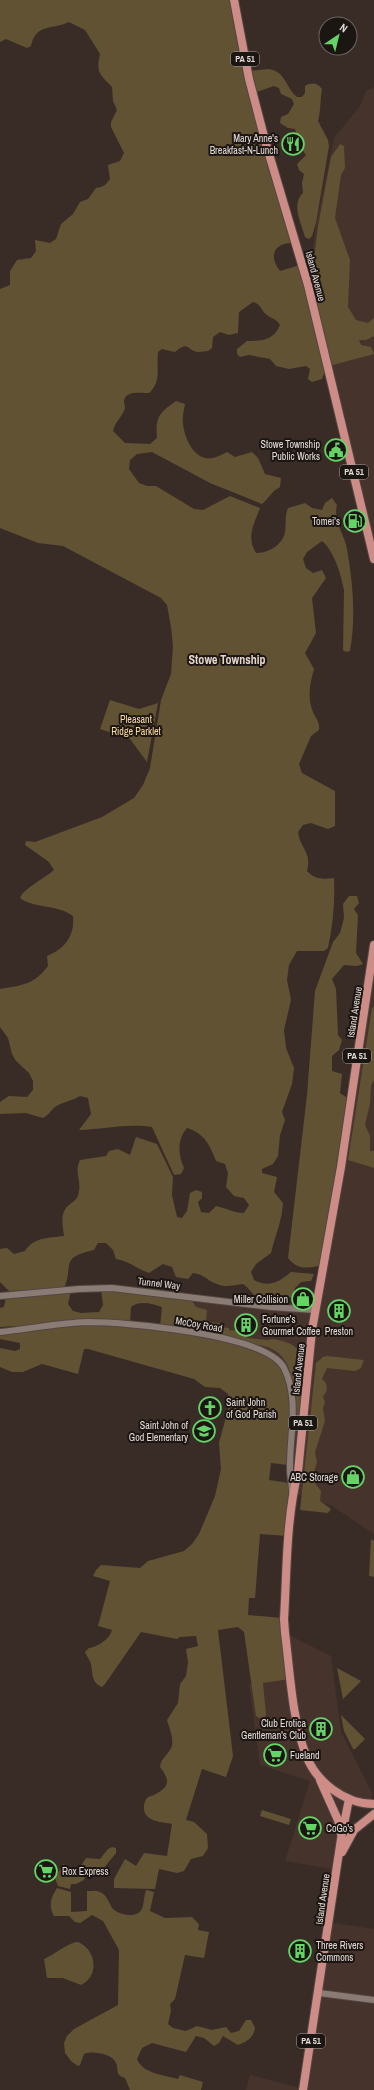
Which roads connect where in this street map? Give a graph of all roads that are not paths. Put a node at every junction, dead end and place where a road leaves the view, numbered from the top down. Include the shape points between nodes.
1 (234, 0) edge
2 (374, 559) edge
3 (374, 945) edge
4 (0, 1296) edge
5 (315, 1310) junction
6 (0, 1332) edge
7 (293, 1493) junction
8 (305, 1748) junction
9 (317, 1773) junction
10 (335, 1790) junction
11 (349, 1798) junction
12 (374, 1804) edge
13 (374, 1814) edge
14 (341, 1839) junction
15 (338, 1858) junction
16 (319, 1993) junction
17 (374, 2000) edge
18 (303, 2090) edge

1 - 2 main road, Island Avenue / PA 51 via 249,78 308,285
3 - 5 main road, Island Avenue / PA 51 via 341,1167
4 - 5 street, Tunnel Way via 112,1288
5 - 7 main road, Island Avenue / PA 51 via 298,1472
6 - 7 street, McCoy Road via 88,1322 125,1325 197,1332 271,1354 284,1367 291,1392 290,1471
7 - 8 main road, Island Avenue / PA 51 via 284,1633 300,1737
8 - 9 main road, Island Avenue / PA 51 via 306,1755
8 - 10 main road, Island Avenue / PA 51 via 334,1785
9 - 10 main road, Island Avenue / PA 51
9 - 14 main road via 338,1820
10 - 11 main road, Island Avenue / PA 51
11 - 12 main road via 361,1803
11 - 14 main road, Island Avenue / PA 51
13 - 15 main road via 354,1830
14 - 15 main road, Island Avenue / PA 51
15 - 16 main road, Island Avenue / PA 51
16 - 17 street
16 - 18 main road, Island Avenue / PA 51

